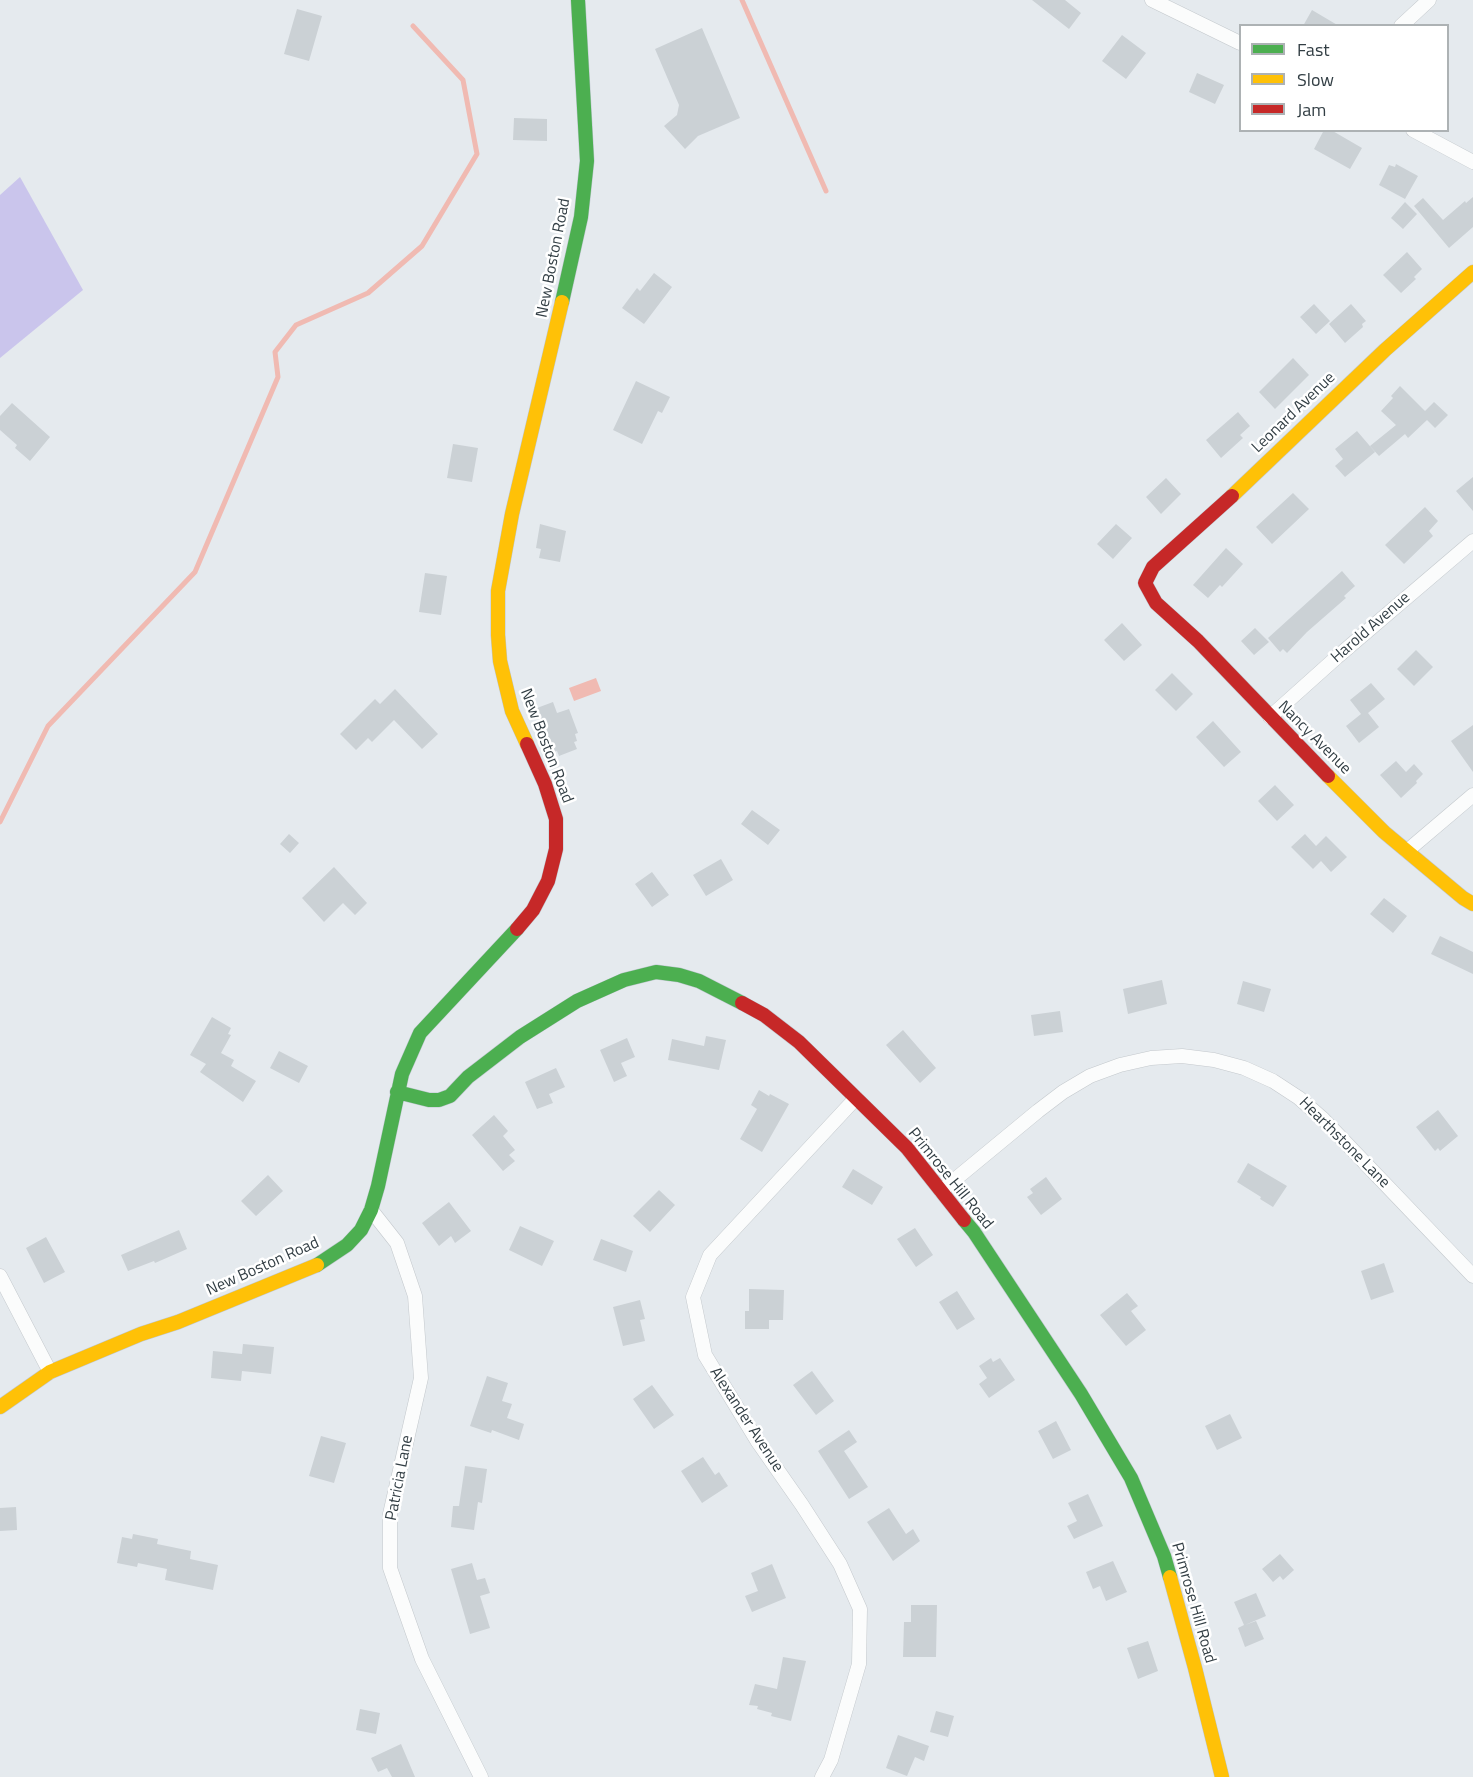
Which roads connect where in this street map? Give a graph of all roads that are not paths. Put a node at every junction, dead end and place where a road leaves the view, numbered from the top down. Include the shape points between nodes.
1 (578, 0) edge
2 (1152, 0) edge
3 (1429, 0) edge
4 (1403, 24) edge
5 (1239, 43) edge
6 (1417, 132) edge
7 (1473, 162) edge
8 (1473, 272) edge
9 (1473, 541) edge
10 (1144, 583) joint
11 (1270, 717) junction
12 (1473, 795) edge
13 (1407, 851) junction
14 (1473, 904) edge
15 (397, 1092) junction
16 (856, 1098) junction
17 (941, 1191) junction
18 (371, 1210) junction
19 (0, 1276) edge
20 (1473, 1276) edge
21 (50, 1371) junction
22 (0, 1407) edge
23 (481, 1777) edge
24 (822, 1777) edge
25 (1222, 1777) edge

1 - 15 street, New Boston Road via 587,149 581,217 512,514 498,591 500,661 512,711 545,784 556,819 556,849 548,881 533,910 420,1033
2 - 5 street
3 - 4 street
6 - 7 street
8 - 10 street, Leonard Avenue via 1153,567
9 - 11 street, Harold Avenue
10 - 11 street, Nancy Avenue via 1156,603
11 - 13 street, Nancy Avenue
12 - 13 street
13 - 14 street, Nancy Avenue
15 - 16 street, Primrose Hill Road via 429,1100 450,1095 520,1037 578,1000 624,980 656,972 699,981 764,1015 799,1042
15 - 18 street, New Boston Road
16 - 17 street, Primrose Hill Road via 907,1148
16 - 24 street, Alexander Avenue via 710,1255 693,1297 705,1355 840,1564 860,1609 859,1664 831,1760
17 - 20 street, Hearthstone Lane via 1038,1111 1090,1076 1151,1058 1214,1060 1274,1081 1299,1098
17 - 25 street, Primrose Hill Road via 1004,1276 1131,1478 1164,1556
18 - 21 street, New Boston Road via 361,1230 322,1263
18 - 23 street, Patricia Lane via 397,1243 415,1296 421,1378 390,1514 390,1568 422,1659
19 - 21 street
21 - 22 street, New Boston Road

